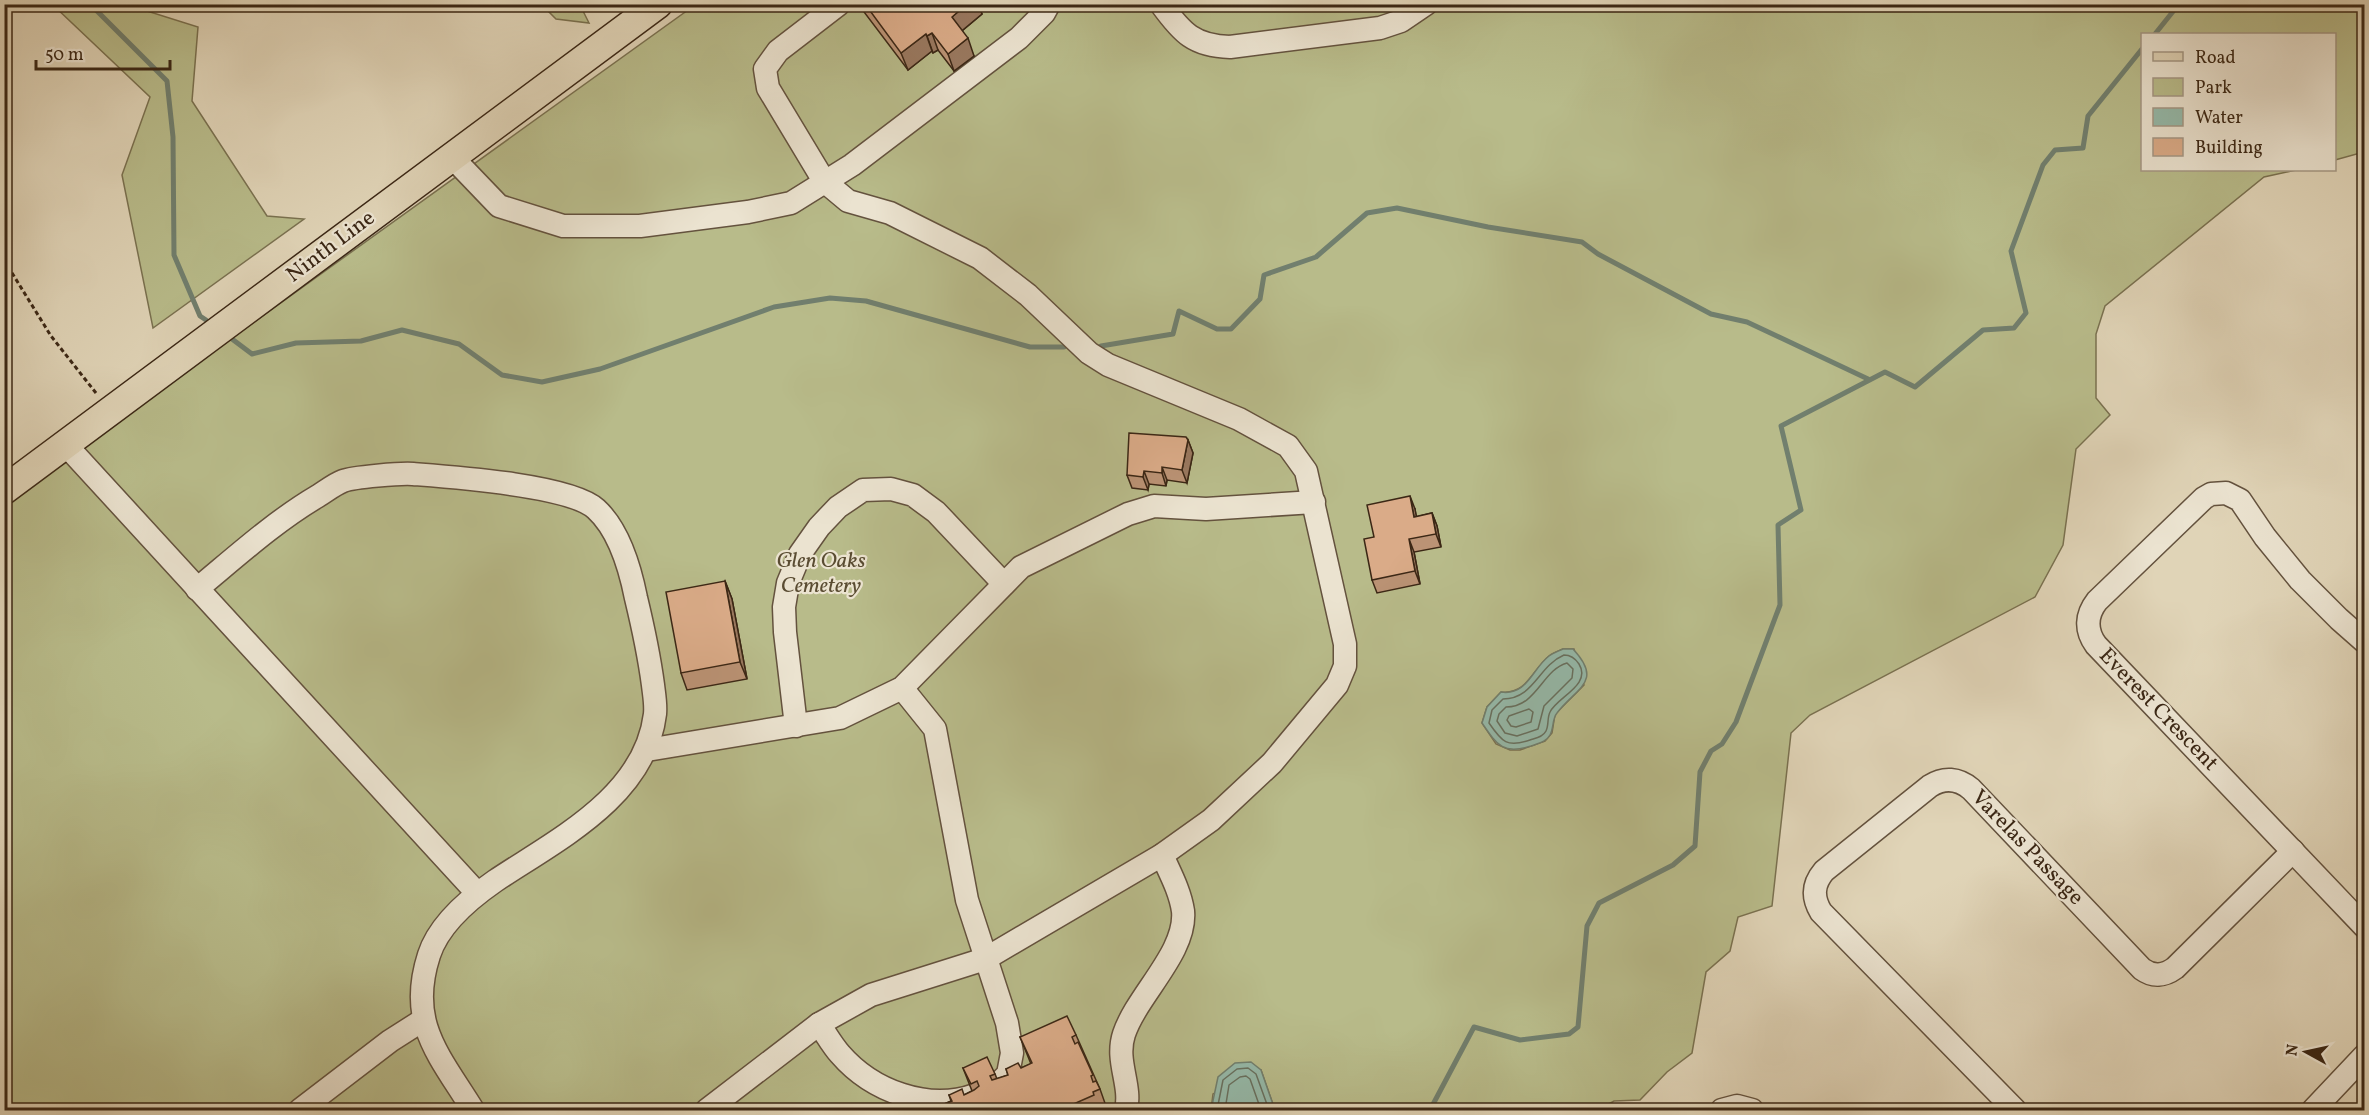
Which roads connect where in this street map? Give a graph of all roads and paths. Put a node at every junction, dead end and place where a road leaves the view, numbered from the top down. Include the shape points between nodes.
1 (658, 4) edge
2 (839, 4) edge
3 (1049, 4) edge
4 (1161, 4) edge
5 (1426, 4) edge
6 (452, 157) junction
7 (824, 181) junction
8 (4, 260) edge
9 (110, 411) junction
10 (65, 444) junction
11 (4, 490) edge
12 (1314, 502) junction
13 (1004, 584) junction
14 (197, 589) junction
15 (2364, 640) edge
16 (902, 688) junction
17 (796, 726) junction
18 (647, 750) junction
19 (2293, 851) junction
20 (1162, 855) junction
21 (477, 893) junction
22 (2364, 926) edge
23 (985, 959) junction
24 (423, 1020) junction
25 (819, 1024) junction
26 (2364, 1056) edge
27 (998, 1084) edge
28 (975, 1095) edge
29 (300, 1110) edge
30 (473, 1110) edge
31 (707, 1110) edge
32 (1126, 1110) edge
33 (1722, 1110) edge
34 (1752, 1110) edge
35 (2015, 1110) edge
36 (2313, 1110) edge

1 - 6 main road, Ninth Line
2 - 7 street via 778,51 765,69 768,88
3 - 7 street via 1019,38 852,165
4 - 5 street via 1192,40 1208,46 1230,47 1380,28 1401,21
6 - 7 street via 499,206 563,226 640,226 748,212 791,203
6 - 9 main road, Ninth Line
7 - 12 street via 848,201 890,213 980,258 1108,365 1239,418 1288,446 1306,471
8 - 9 path via 51,336
9 - 10 main road, Ninth Line
10 - 11 main road, Ninth Line
10 - 14 street
12 - 13 street via 1206,508 1154,506 1128,514 1021,567
12 - 20 street via 1346,644 1345,666 1337,685 1272,763 1211,820
13 - 16 street
13 - 17 street via 936,512 913,495 891,489 863,490 838,507 800,554 788,583 785,632
14 - 18 street via 284,516 343,481 409,473 527,486 573,496 595,508 615,533 633,581 656,712
14 - 21 street
15 - 19 street, Everest Crescent via 2307,587 2240,500 2226,493 2204,498 2097,601 2088,616 2089,632 2096,645
16 - 17 street via 840,718
16 - 23 street via 935,729 967,900
17 - 18 street
18 - 21 street via 621,786 593,815
19 - 22 street, Everest Crescent
19 - 35 street, Varelas Passage via 2175,968 2162,975 2142,969 1971,789 1959,781 1944,780 1930,786 1824,871 1815,891 1821,912
20 - 23 street
20 - 32 street via 1178,890 1183,913 1169,960 1138,1004 1124,1035 1120,1062 1129,1100
21 - 24 street via 449,921 430,952 422,986
23 - 25 street via 872,995
23 - 27 street via 1007,1023 1012,1053 1008,1074
24 - 29 street
24 - 30 street via 434,1047
25 - 28 street via 839,1054 888,1090 937,1101
25 - 31 street
26 - 36 street
33 - 34 street via 1737,1106

